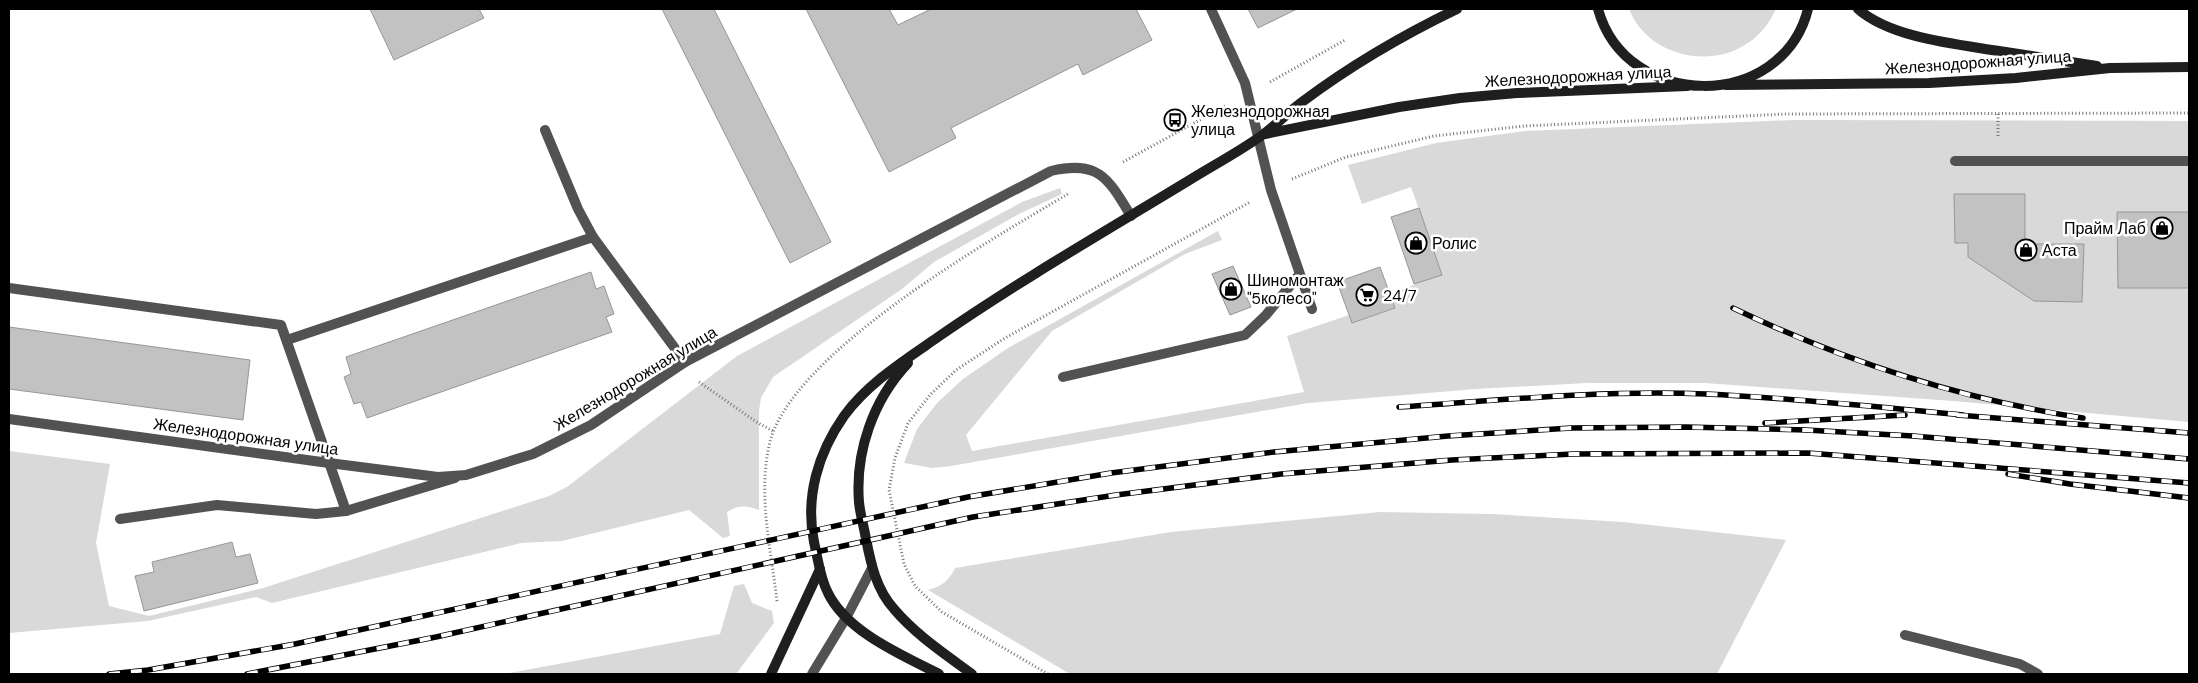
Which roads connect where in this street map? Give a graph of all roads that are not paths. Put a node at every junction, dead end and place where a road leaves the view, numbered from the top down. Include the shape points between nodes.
1 (1212, 9) edge
2 (1456, 9) edge
3 (1598, 9) edge
4 (1808, 9) edge
5 (1858, 9) edge
6 (2189, 67) edge
7 (2110, 68) junction
8 (1726, 85) junction
9 (1687, 86) junction
10 (545, 130) dead end
11 (1261, 136) junction
12 (1954, 161) dead end
13 (2189, 161) edge
14 (1131, 216) junction
15 (593, 237) junction
16 (1299, 275) junction
17 (9, 288) edge
18 (1312, 309) dead end
19 (287, 340) junction
20 (927, 345) junction
21 (685, 362) junction
22 (1063, 377) dead end
23 (9, 419) edge
24 (329, 463) junction
25 (466, 474) junction
26 (346, 511) junction
27 (120, 518) dead end
28 (872, 568) junction
29 (820, 569) junction
30 (846, 618) junction
31 (1905, 635) dead end
32 (771, 674) edge
33 (812, 674) edge
34 (939, 674) edge
35 (972, 674) edge
36 (2038, 674) edge

1 - 11 street via 1245,83
2 - 11 main road, Железнодорожная улица via 1344,73
3 - 9 main road via 1613,40 1633,62 1658,78
4 - 8 main road via 1792,42 1770,65
5 - 7 main road, Железнодорожная улица via 1907,33 1941,42
6 - 7 main road, Железнодорожная улица
7 - 8 main road, Железнодорожная улица via 1929,83
8 - 9 main road, Железнодорожная улица
9 - 11 main road, Железнодорожная улица via 1460,98 1399,107
10 - 15 street via 578,210
11 - 14 main road, Железнодорожная улица
11 - 16 street via 1271,190
12 - 13 street
14 - 20 main road, Железнодорожная улица via 990,300
14 - 21 street, Железнодорожная улица via 1113,186 1101,174 1070,166 1051,170
15 - 19 street
15 - 21 street
16 - 18 street
16 - 22 street via 1266,315 1244,335
17 - 19 street via 281,325
19 - 24 street
20 - 28 main road, Железнодорожная улица via 888,388 867,431 860,455 859,504
20 - 29 main road, Железнодорожная улица via 864,393 830,438 814,480 812,502 811,527
21 - 25 street, Железнодорожная улица via 592,425 533,454
23 - 24 street, Железнодорожная улица
24 - 25 street, Железнодорожная улица via 438,476
24 - 26 street
25 - 26 street
26 - 27 street via 316,514 218,505
28 - 30 street
28 - 35 main road, Железнодорожная улица via 892,608 914,630
29 - 30 main road, Железнодорожная улица via 828,594
29 - 32 main road
30 - 33 street
30 - 34 main road, Железнодорожная улица via 895,652
31 - 36 street via 2020,664

